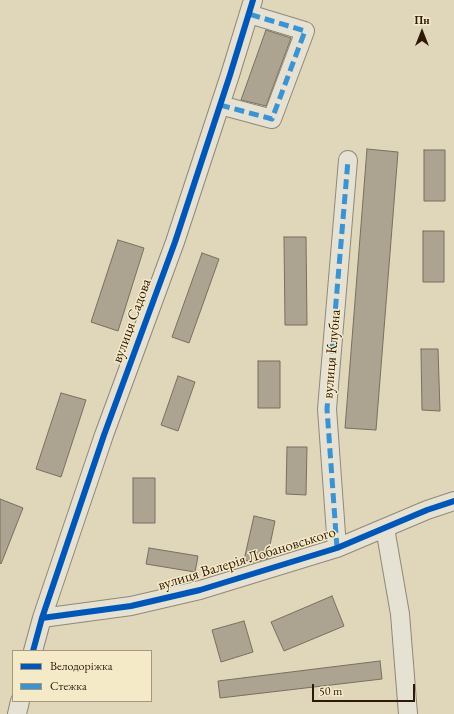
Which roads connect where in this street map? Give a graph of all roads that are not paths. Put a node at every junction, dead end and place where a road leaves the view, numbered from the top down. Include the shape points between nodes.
1 (251, 7) edge
2 (220, 105) junction
3 (348, 160) dead end
4 (454, 501) edge
5 (384, 528) junction
6 (337, 548) junction
7 (42, 618) junction
8 (33, 650) edge
9 (20, 702) edge
10 (17, 714) edge
11 (408, 714) edge

1 - 2 street, вулиця Садова
1 - 2 street via 305,31 272,120
2 - 7 street, вулиця Садова via 175,242 104,435
3 - 6 street, вулиця Клубна via 327,409
4 - 5 street, вулиця Валерія Лобановського
5 - 6 street, вулиця Валерія Лобановського
5 - 11 street via 400,614
6 - 7 street, вулиця Валерія Лобановського via 200,590 131,606
7 - 8 street, вулиця Садова
9 - 10 street

